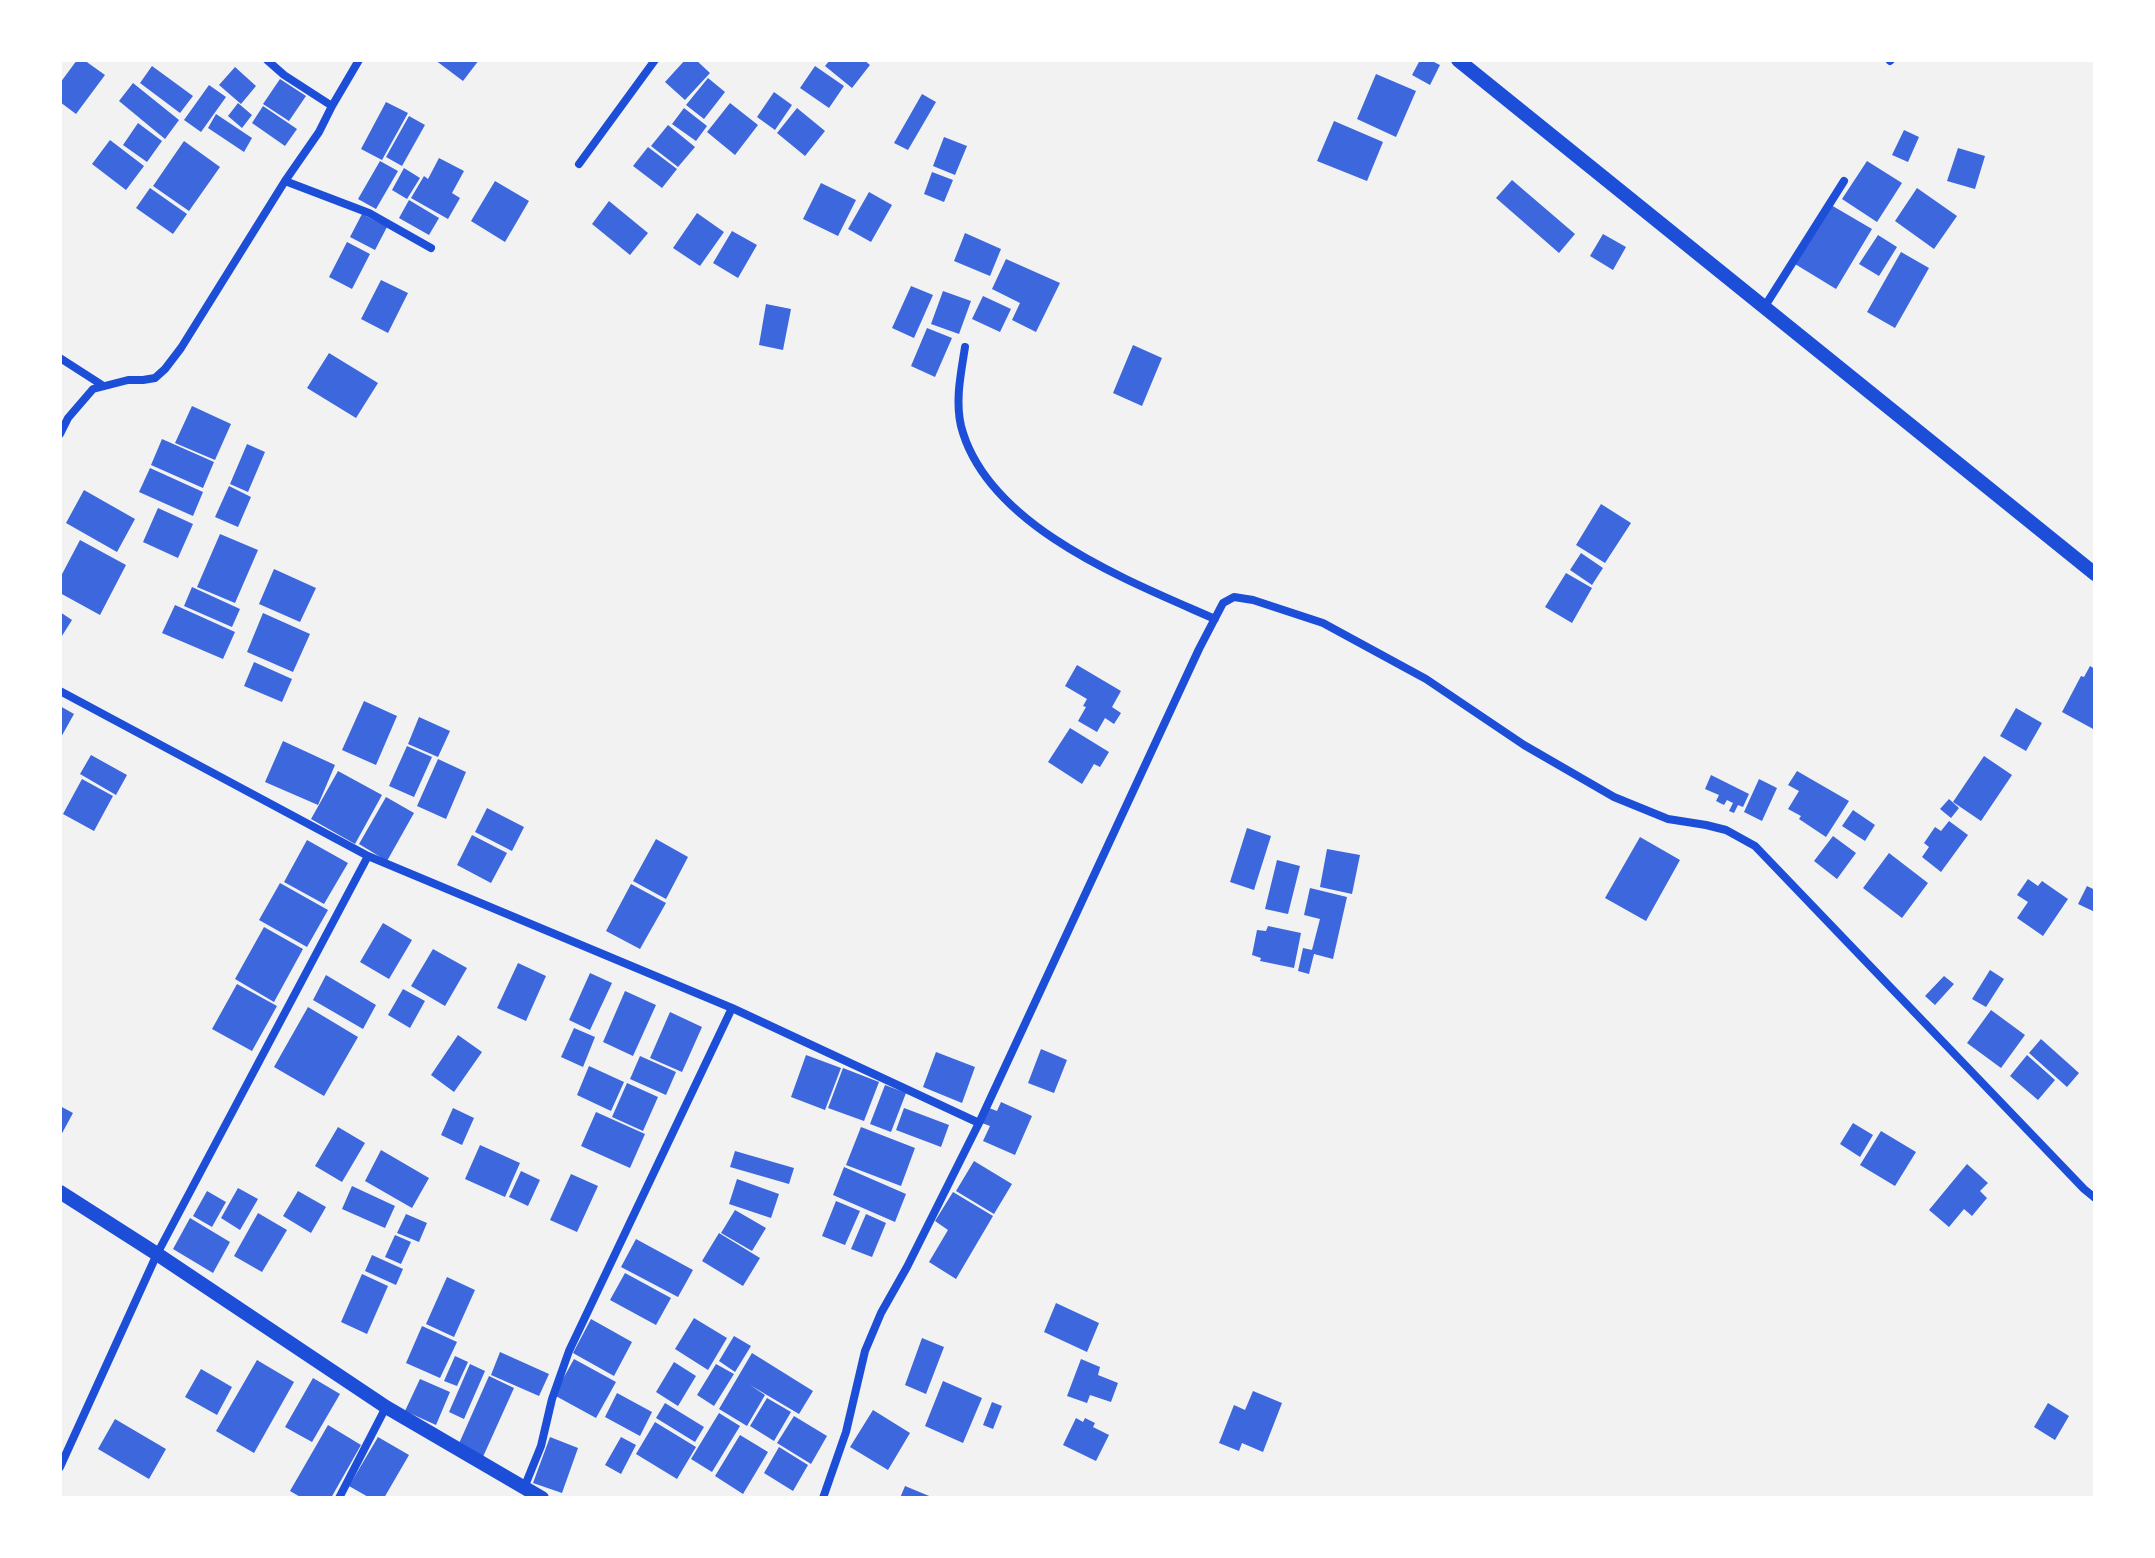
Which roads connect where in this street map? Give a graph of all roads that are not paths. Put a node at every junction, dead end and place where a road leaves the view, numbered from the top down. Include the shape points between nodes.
1 (267, 60) edge
2 (359, 60) edge
3 (655, 60) edge
4 (1458, 60) edge
5 (332, 106) junction
6 (579, 164) dead end
7 (285, 181) junction
8 (1844, 181) dead end
9 (431, 248) dead end
10 (1765, 306) junction
11 (965, 347) dead end
12 (60, 358) edge
13 (102, 385) junction
14 (60, 434) edge
15 (2095, 574) edge
16 (1215, 619) junction
17 (60, 691) edge
18 (368, 856) junction
19 (732, 1008) junction
20 (979, 1123) junction
21 (60, 1192) edge
22 (2095, 1198) edge
23 (157, 1254) junction
24 (386, 1407) junction
25 (60, 1467) edge
26 (524, 1488) junction
27 (339, 1498) edge
28 (542, 1498) edge
29 (823, 1498) edge

1 - 5 street
2 - 5 street
3 - 6 street
4 - 10 street
5 - 7 street
7 - 9 street via 369,213
7 - 13 street via 165,369 155,378
8 - 10 street
10 - 15 street
11 - 16 street via 958,388 961,425 990,483 1024,517 1107,571
12 - 13 street
13 - 14 street via 68,418
16 - 20 street
16 - 22 street via 1223,603 1234,597 1323,623 1426,679 1614,797 1668,819 1726,830 1755,846
17 - 18 street
18 - 19 street
18 - 23 street
19 - 20 street
19 - 26 street via 562,1368
20 - 29 street via 865,1351
21 - 23 street
23 - 24 street
23 - 25 street
24 - 26 street
24 - 27 street
26 - 28 street

